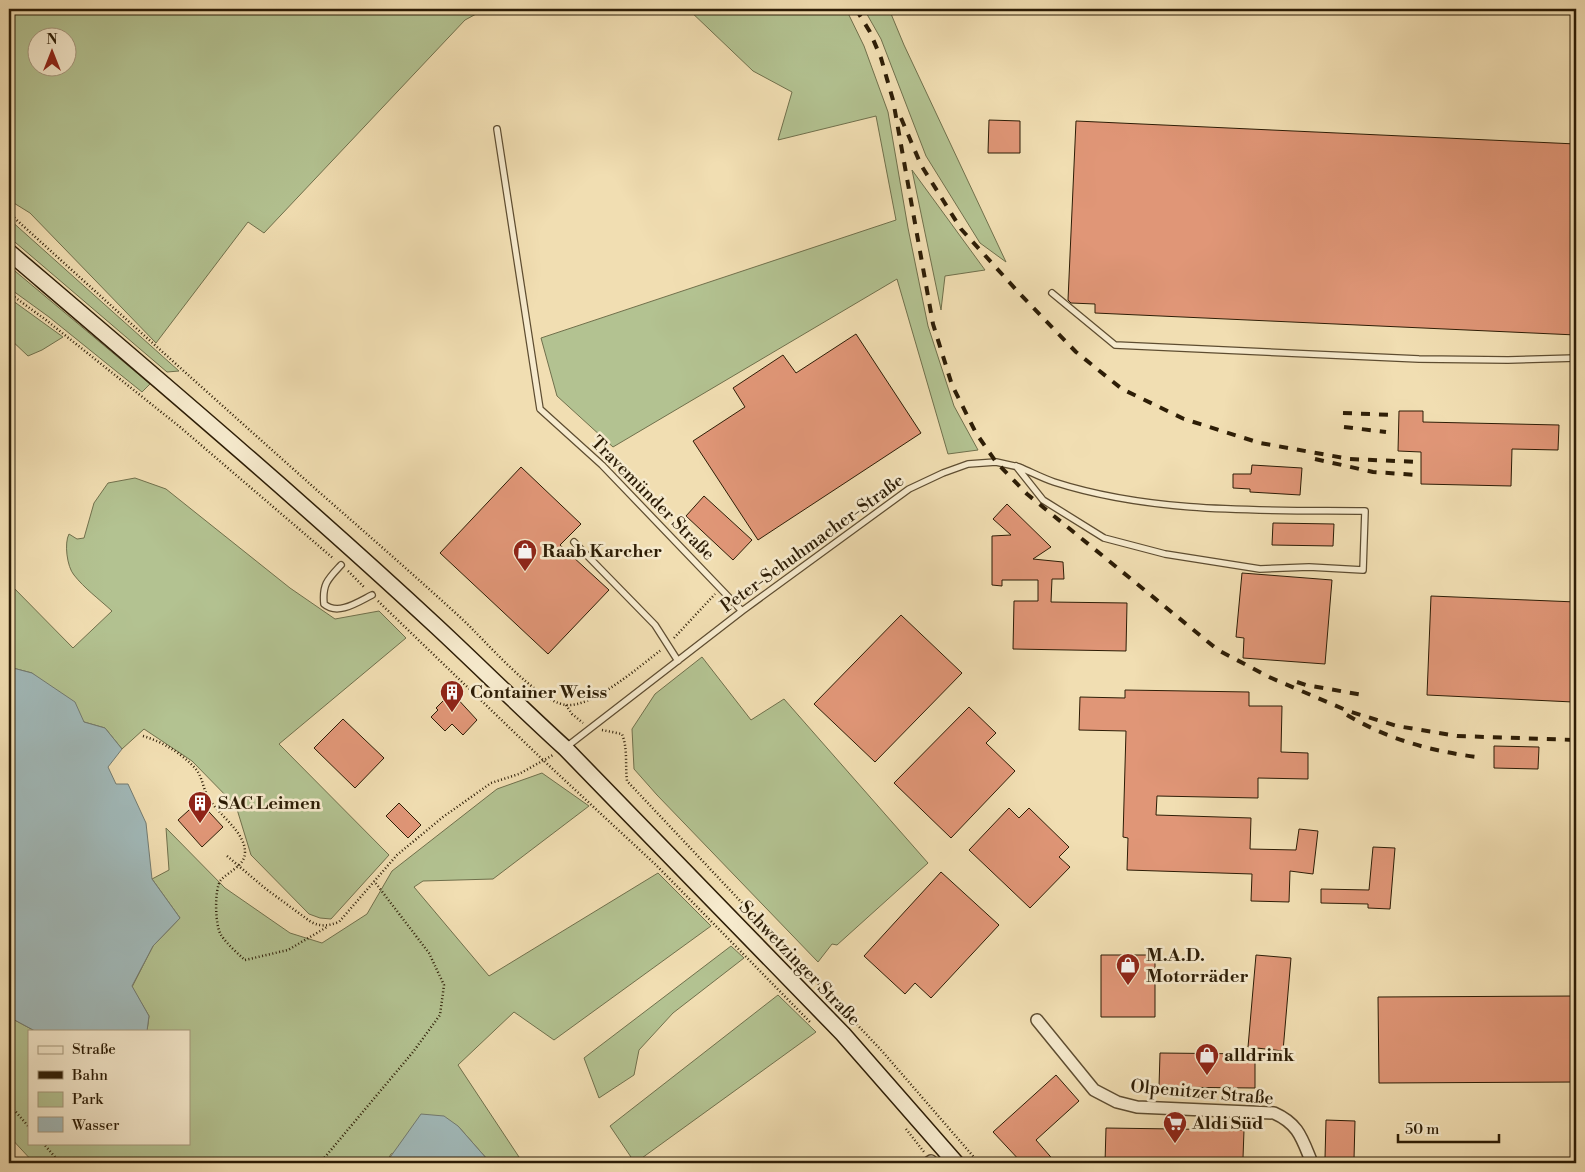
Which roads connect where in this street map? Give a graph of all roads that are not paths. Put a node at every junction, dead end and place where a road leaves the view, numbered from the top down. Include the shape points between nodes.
1 (497, 129) dead end
2 (9, 252) edge
3 (1052, 293) dead end
4 (1576, 358) edge
5 (1016, 466) junction
6 (574, 542) dead end
7 (341, 564) road end
8 (372, 595) road end
9 (742, 611) junction
10 (678, 660) junction
11 (566, 748) junction
12 (1037, 1020) dead end
13 (956, 1163) edge
14 (1312, 1163) edge

1 - 9 lane, Travemünder Straße via 540,409 602,465
2 - 11 main road, Schwetzinger Straße via 199,414 436,626
3 - 4 lane via 1115,345 1419,359
5 - 5 lane, Peter-Schuhmacher-Straße via 1054,482 1110,496 1166,504 1365,511 1363,570 1260,569 1166,554 1104,538 1043,500
5 - 9 lane, Peter-Schuhmacher-Straße via 996,462 968,464 909,488
6 - 10 lane via 655,625
7 - 8 lane via 323,590 324,604 338,609
9 - 10 lane, Peter-Schuhmacher-Straße
10 - 11 lane, Peter-Schuhmacher-Straße
11 - 13 main road, Schwetzinger Straße via 843,1034
12 - 14 street, Olpenitzer Straße via 1094,1090 1117,1102 1137,1107 1274,1113 1286,1118 1296,1128

